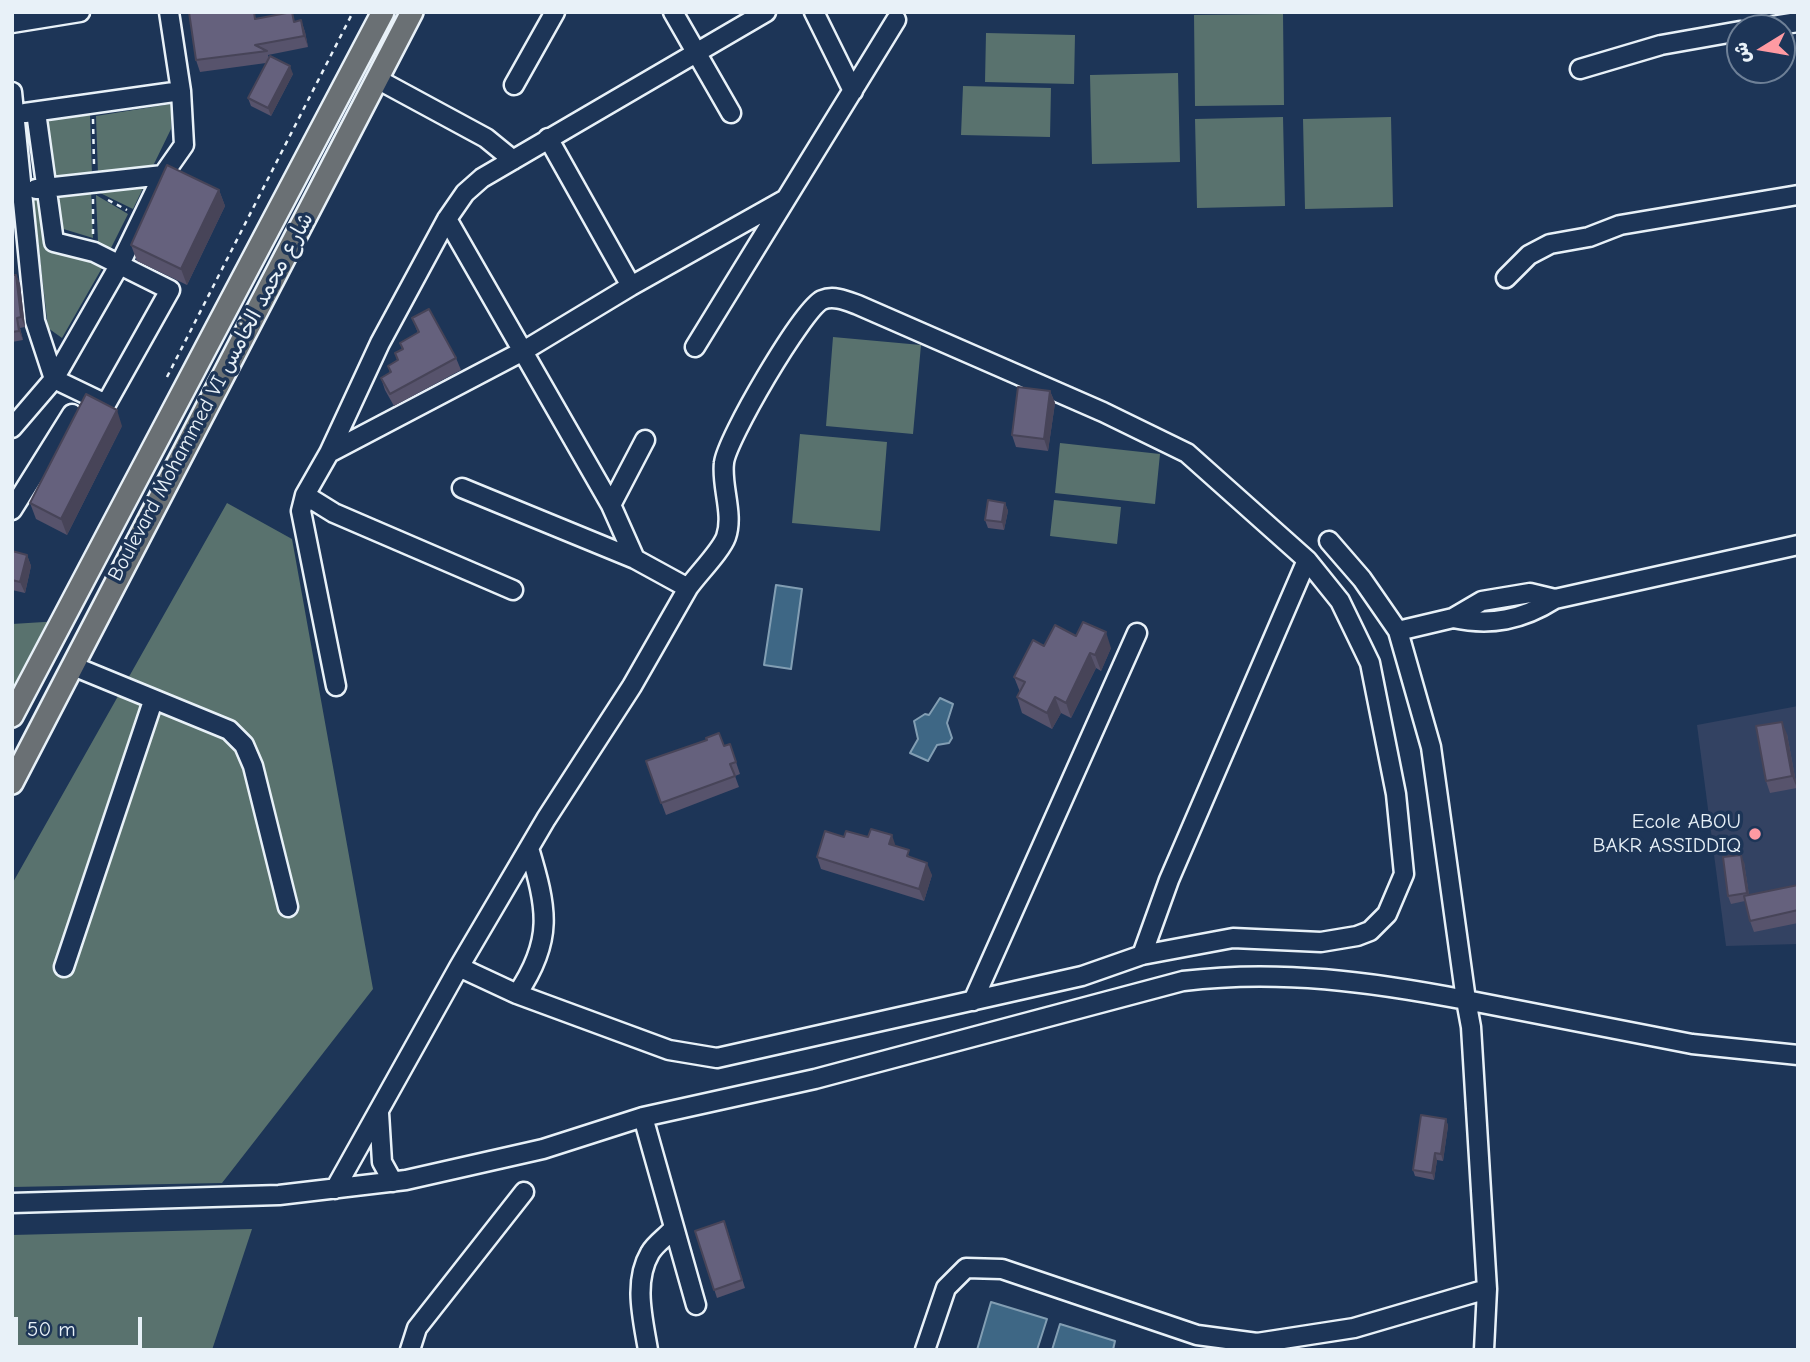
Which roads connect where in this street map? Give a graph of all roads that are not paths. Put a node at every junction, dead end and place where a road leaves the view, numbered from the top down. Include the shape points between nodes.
1 (80, 12) edge
2 (169, 12) edge
3 (383, 12) edge
4 (412, 12) edge
5 (555, 12) edge
6 (673, 12) edge
7 (766, 12) edge
8 (814, 12) edge
9 (896, 20) dead end
10 (12, 23) edge
11 (1726, 33) edge
12 (696, 51) junction
13 (1580, 69) dead end
14 (377, 79) junction
15 (514, 85) dead end
16 (181, 91) junction
17 (853, 91) junction
18 (12, 92) edge
19 (36, 112) junction
20 (731, 113) dead end
21 (15, 115) junction
22 (548, 138) junction
23 (513, 160) junction
24 (163, 175) junction
25 (48, 188) junction
26 (22, 190) junction
27 (1798, 195) edge
28 (784, 200) junction
29 (447, 219) junction
30 (120, 264) junction
31 (1506, 278) dead end
32 (631, 286) junction
33 (695, 347) dead end
34 (525, 351) junction
35 (54, 379) junction
36 (72, 414) edge
37 (12, 428) edge
38 (645, 440) dead end
39 (329, 453) junction
40 (462, 488) dead end
41 (305, 495) junction
42 (611, 505) junction
43 (12, 510) edge
44 (1329, 541) dead end
45 (1798, 545) edge
46 (635, 559) junction
47 (1307, 560) junction
48 (688, 588) junction
49 (513, 590) dead end
50 (1398, 631) junction
51 (1137, 633) dead end
52 (73, 666) junction
53 (336, 686) dead end
54 (153, 701) junction
55 (12, 716) edge
56 (12, 783) edge
57 (529, 848) junction
58 (288, 907) dead end
59 (1142, 956) junction
60 (64, 967) dead end
61 (459, 967) junction
62 (517, 994) junction
63 (1466, 1000) junction
64 (973, 1001) junction
65 (1798, 1055) edge
66 (379, 1113) junction
67 (643, 1117) junction
68 (393, 1182) junction
69 (335, 1189) junction
70 (524, 1192) dead end
71 (12, 1203) edge
72 (673, 1229) junction
73 (1487, 1289) junction
74 (696, 1304) dead end
75 (410, 1350) edge
76 (648, 1350) edge
77 (925, 1350) edge
78 (1484, 1350) edge

1 - 10 street
2 - 16 street
3 - 55 main road, Boulevard Mohammed VI شارع محمد الخامس
4 - 14 main road, Boulevard Mohammed VI شارع محمد الخامس
5 - 15 street
6 - 12 street
7 - 12 street
8 - 17 street
9 - 17 street
11 - 13 street via 1661,45
12 - 20 street
12 - 22 street
14 - 23 street via 486,138
14 - 52 main road, Boulevard Mohammed VI شارع محمد الخامس
16 - 19 street
16 - 24 street via 184,145
17 - 28 street
18 - 21 street
19 - 21 street
19 - 25 street
21 - 26 street
22 - 23 street
22 - 32 street
23 - 29 street via 465,193
24 - 25 street
24 - 30 street
25 - 26 street
25 - 30 street via 54,242
26 - 35 street via 35,321
27 - 31 street via 1659,217 1550,244 1529,254
28 - 32 street
28 - 33 street
29 - 34 street
29 - 39 street via 380,344
30 - 35 street
30 - 35 street via 170,290 106,404
32 - 34 street
34 - 39 street
34 - 42 street
35 - 37 street
36 - 43 street
38 - 42 street
39 - 41 street
40 - 46 street
41 - 49 street via 334,513
41 - 53 street via 301,524
42 - 46 street
44 - 50 street
45 - 50 street via 1555,599 1530,593 1482,601 1453,618
46 - 48 street
47 - 48 street via 1187,453 839,298 824,299 812,308 791,335 734,437 724,461 726,538
47 - 59 street via 1168,880
47 - 59 street via 1340,601 1370,663 1396,794 1404,874 1387,914 1370,931 1357,936 1321,942 1233,937
48 - 57 street
50 - 63 street via 1431,747
51 - 64 street
52 - 54 street
52 - 56 main road, Boulevard Mohammed VI شارع محمد الخامس
54 - 58 street via 229,730 244,746
54 - 60 street
57 - 61 street
57 - 62 street via 542,900 543,947
59 - 64 street via 1082,976
61 - 62 street
61 - 66 street
62 - 64 street via 669,1050 718,1058
63 - 65 street via 1692,1044
63 - 67 street via 1286,974 1183,981 815,1079
63 - 73 street
66 - 68 street via 382,1162
66 - 69 street
67 - 68 street via 543,1149
67 - 72 street
68 - 69 street
69 - 71 street via 279,1195
70 - 75 street via 417,1328
72 - 74 street
72 - 76 street via 651,1251 644,1266 642,1310
73 - 77 street via 1354,1328 1258,1343 1230,1342 1002,1269 966,1268 946,1288
73 - 78 street

